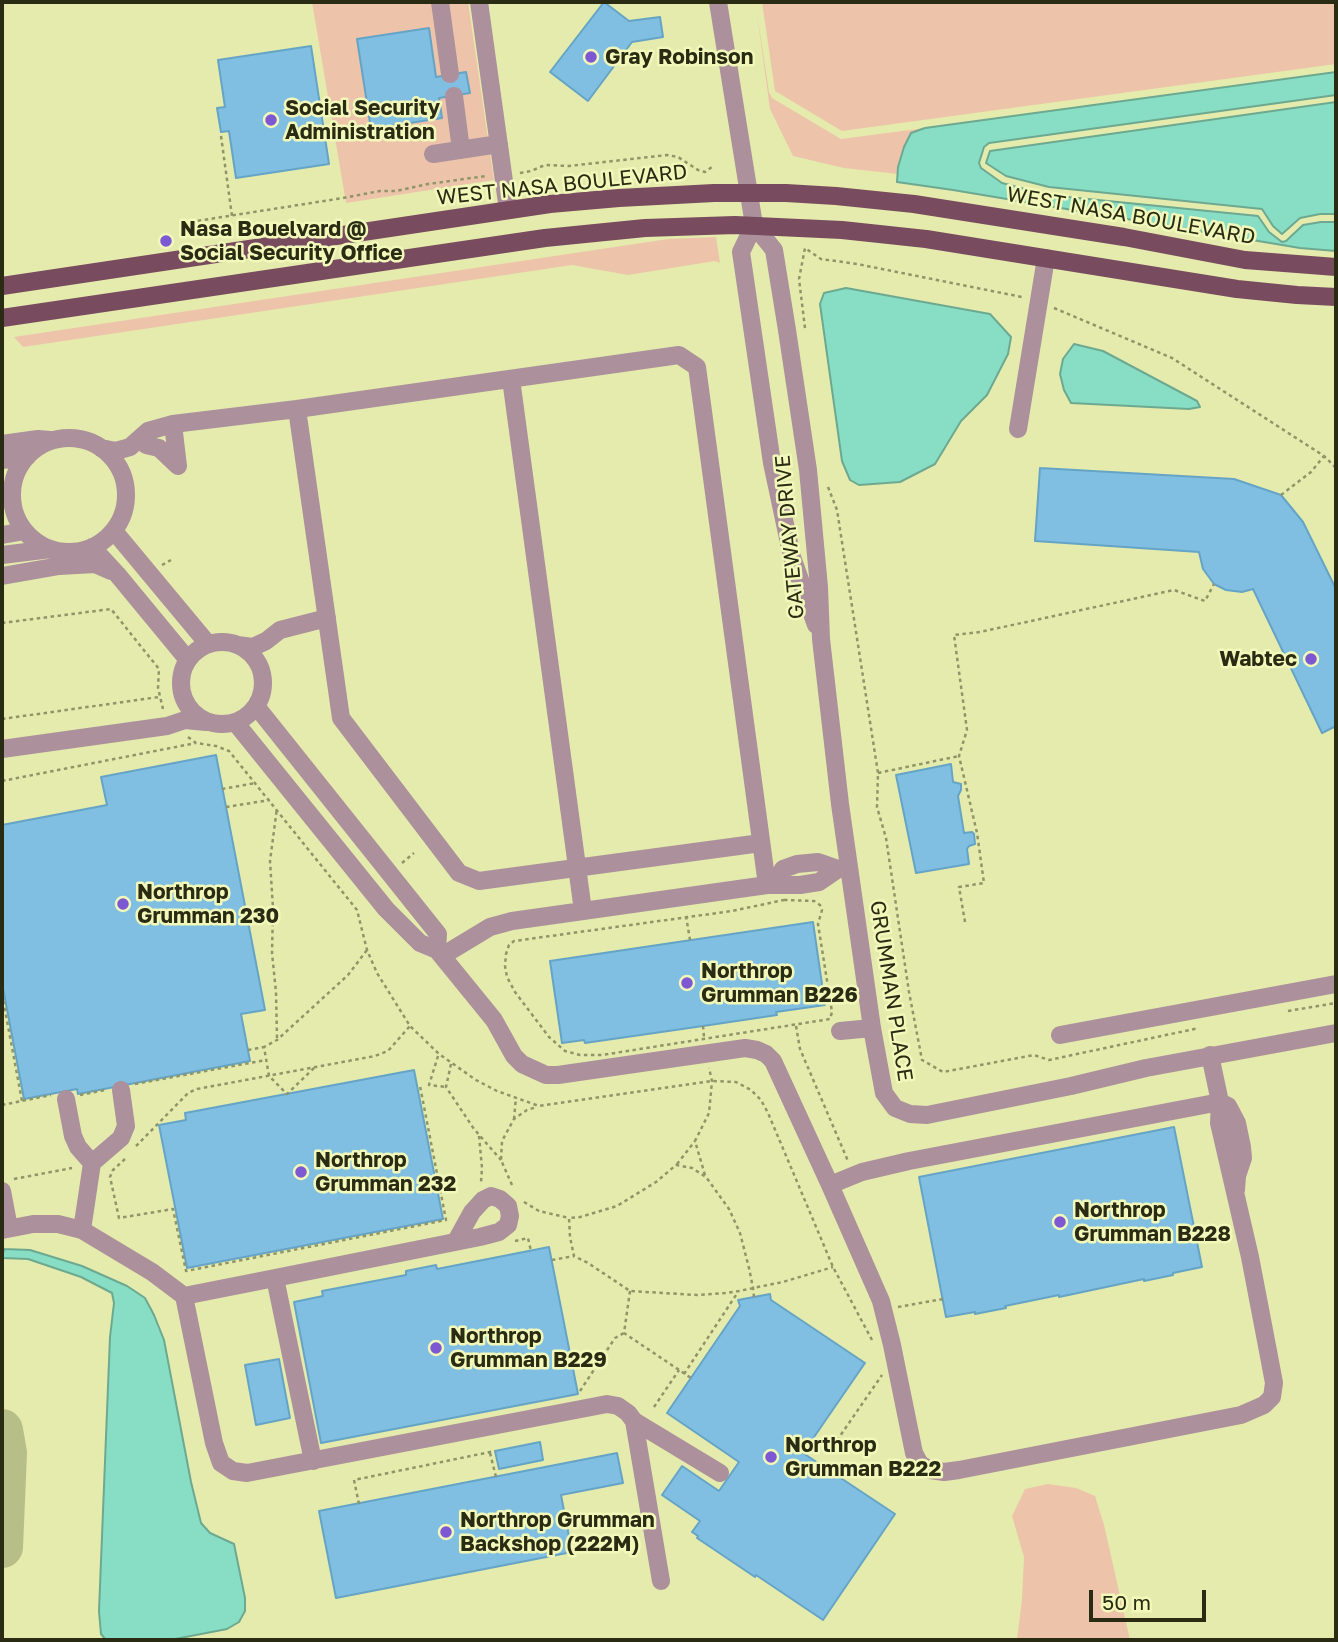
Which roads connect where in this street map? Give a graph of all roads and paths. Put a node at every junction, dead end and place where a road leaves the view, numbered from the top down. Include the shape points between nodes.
1 (440, 2) edge
2 (480, 2) edge
3 (718, 2) edge
4 (450, 74) dead end
5 (454, 96) dead end
6 (221, 136) dead end
7 (499, 144) junction
8 (461, 150) junction
9 (433, 154) dead end
10 (712, 167) dead end
11 (504, 176) junction
12 (748, 192) junction
13 (508, 210) junction
14 (232, 216) junction
15 (184, 223) dead end
16 (754, 225) junction
17 (1046, 258) junction
18 (1336, 267) edge
19 (40, 280) junction
20 (2, 286) edge
21 (1023, 297) dead end
22 (1336, 297) edge
23 (1051, 306) dead end
24 (44, 311) junction
25 (2, 317) edge
26 (806, 332) dead end
27 (511, 379) junction
28 (297, 409) junction
29 (178, 425) junction
30 (1018, 429) dead end
31 (53, 440) junction
32 (2, 444) edge
33 (146, 445) junction
34 (101, 448) junction
35 (1324, 456) junction
36 (26, 457) junction
37 (2, 460) edge
38 (1336, 468) edge
39 (824, 478) dead end
40 (125, 487) junction
41 (1281, 495) dead end
42 (25, 531) junction
43 (114, 531) junction
44 (2, 535) edge
45 (92, 547) junction
46 (51, 549) junction
47 (2, 555) edge
48 (117, 574) junction
49 (2, 576) edge
50 (1214, 584) dead end
51 (327, 618) junction
52 (2, 623) edge
53 (296, 626) junction
54 (821, 639) junction
55 (208, 644) junction
56 (237, 645) junction
57 (188, 660) junction
58 (262, 674) junction
59 (181, 683) junction
60 (159, 697) junction
61 (256, 706) junction
62 (166, 715) dead end
63 (2, 719) edge
64 (211, 722) junction
65 (235, 722) junction
66 (153, 728) junction
67 (196, 743) dead end
68 (2, 749) edge
69 (960, 756) junction
70 (878, 774) junction
71 (2, 781) edge
72 (256, 783) dead end
73 (222, 789) dead end
74 (270, 800) dead end
75 (226, 807) dead end
76 (277, 808) dead end
77 (761, 843) junction
78 (414, 853) dead end
79 (578, 867) junction
80 (843, 868) junction
81 (394, 869) dead end
82 (771, 885) junction
83 (685, 906) dead end
84 (583, 911) junction
85 (687, 917) junction
86 (965, 922) dead end
87 (690, 940) dead end
88 (367, 950) dead end
89 (439, 953) junction
90 (1336, 984) edge
91 (2, 994) edge
92 (1336, 1003) edge
93 (1282, 1012) dead end
94 (410, 1026) dead end
95 (703, 1026) dead end
96 (796, 1026) junction
97 (1202, 1027) dead end
98 (872, 1028) junction
99 (840, 1031) dead end
100 (1336, 1033) edge
101 (1059, 1035) dead end
102 (705, 1038) junction
103 (277, 1040) junction
104 (705, 1044) dead end
105 (264, 1047) junction
106 (248, 1050) dead end
107 (439, 1054) dead end
108 (1210, 1055) junction
109 (451, 1064) dead end
110 (314, 1067) junction
111 (269, 1076) junction
112 (712, 1081) dead end
113 (429, 1085) junction
114 (446, 1087) junction
115 (121, 1090) dead end
116 (516, 1097) dead end
117 (66, 1099) dead end
118 (22, 1101) dead end
119 (1220, 1102) junction
120 (539, 1106) dead end
121 (514, 1119) junction
122 (478, 1134) junction
123 (695, 1142) junction
124 (501, 1160) junction
125 (92, 1163) junction
126 (676, 1165) junction
127 (72, 1168) dead end
128 (850, 1168) dead end
129 (706, 1177) junction
130 (5, 1185) edge
131 (830, 1185) junction
132 (476, 1187) dead end
133 (512, 1187) dead end
134 (523, 1201) dead end
135 (454, 1211) dead end
136 (569, 1218) junction
137 (446, 1220) junction
138 (5, 1229) edge
139 (82, 1230) junction
140 (456, 1241) dead end
141 (515, 1241) dead end
142 (531, 1251) dead end
143 (574, 1256) junction
144 (552, 1260) dead end
145 (833, 1267) dead end
146 (275, 1278) junction
147 (753, 1288) junction
148 (630, 1291) junction
149 (739, 1291) junction
150 (184, 1296) junction
151 (754, 1297) dead end
152 (943, 1299) dead end
153 (891, 1308) dead end
154 (624, 1333) junction
155 (679, 1370) junction
156 (684, 1374) junction
157 (691, 1378) dead end
158 (575, 1399) dead end
159 (654, 1407) dead end
160 (634, 1421) junction
161 (495, 1451) dead end
162 (490, 1452) dead end
163 (313, 1461) junction
164 (720, 1473) dead end
165 (496, 1477) dead end
166 (359, 1504) dead end
167 (661, 1581) dead end

1 - 4 street
2 - 7 street
3 - 12 street, GATEWAY DRIVE
5 - 8 street
6 - 14 path
7 - 8 street
7 - 11 street
8 - 9 street
10 - 11 path via 705,172 667,155 569,166 545,164
11 - 13 street
11 - 14 path
12 - 13 main road, WEST NASA BOULEVARD via 619,198
12 - 16 street, GATEWAY DRIVE
12 - 18 main road, WEST NASA BOULEVARD via 903,203 1245,260
13 - 19 main road, WEST NASA BOULEVARD
14 - 15 path
16 - 17 main road via 884,234
16 - 24 main road via 556,236
16 - 54 street, GATEWAY DRIVE via 774,250 787,330 808,470
16 - 54 street, GATEWAY DRIVE via 741,253 772,463 792,556
17 - 22 main road via 1237,289
17 - 30 street
19 - 20 main road, WEST NASA BOULEVARD
19 - 24 main road
21 - 26 path via 821,259 805,248 799,279
23 - 35 path via 1172,358
24 - 25 main road
27 - 28 street
27 - 77 street via 679,355 696,367
27 - 79 street
28 - 29 street
28 - 51 street
29 - 33 street
29 - 33 street via 178,466 159,448
29 - 34 street via 148,431 130,447 116,451
31 - 32 street
31 - 34 street via 78,439
31 - 36 street
33 - 40 street via 132,456
34 - 40 street via 113,458
35 - 38 path
35 - 41 path
36 - 37 street
36 - 42 street via 13,486 12,502
39 - 70 path via 837,510
40 - 43 street via 121,522
42 - 44 street
42 - 46 street
43 - 45 street
43 - 55 street
45 - 46 street
45 - 48 street
46 - 47 street
48 - 49 street via 95,564
48 - 57 street
50 - 69 path via 1205,601 1174,590 954,635 967,730
51 - 53 street
51 - 79 street via 341,718 460,873 479,881
52 - 60 path via 111,609 159,669
53 - 56 street via 253,647
53 - 58 street via 264,658
54 - 80 street, GRUMMAN PLACE
55 - 56 street
55 - 57 street
56 - 58 street via 257,662
57 - 59 street
58 - 61 street
59 - 64 street via 189,708
59 - 66 street via 176,712
60 - 62 path
60 - 63 path
61 - 65 street
61 - 89 street via 438,933
64 - 65 street
64 - 66 street via 185,720
65 - 89 street via 386,909 420,943
66 - 68 street
67 - 71 path
69 - 70 path
69 - 86 path via 984,883 959,887
70 - 97 path via 877,807 922,1060 943,1072 1034,1055 1049,1060
72 - 73 path
74 - 75 path
76 - 103 path via 270,861
77 - 79 street
77 - 82 street
78 - 81 path
79 - 84 street
80 - 82 street via 819,882
80 - 98 street, GRUMMAN PLACE
82 - 84 street
83 - 85 path
84 - 89 street via 490,927
85 - 87 path
85 - 96 path via 784,900 820,905 818,924 831,1017
85 - 102 path via 514,941 505,966 515,992 549,1037 572,1053 592,1056
88 - 103 path via 348,975
89 - 131 street via 494,1020 514,1056 522,1065 546,1075 745,1048 766,1054 781,1074
90 - 101 street
91 - 118 path
92 - 93 path
94 - 110 path via 388,1051
95 - 102 path
96 - 102 path
96 - 128 path via 800,1049
98 - 99 street
98 - 108 street, GRUMMAN PLACE via 884,1093 895,1108 917,1115
100 - 108 street, GRUMMAN PLACE
102 - 104 path
103 - 105 path
105 - 106 path
105 - 111 path
107 - 113 path
108 - 119 street
109 - 114 path
110 - 111 path
110 - 111 path via 287,1094
111 - 137 path via 197,1089 181,1098 113,1170 110,1177 119,1218 173,1209 186,1271
112 - 123 path via 709,1112
113 - 114 path
113 - 137 path via 419,1086
114 - 122 path
115 - 125 street via 126,1126 121,1138
116 - 121 path
117 - 125 street via 73,1136
119 - 131 street via 908,1161
119 - 131 street via 1228,1106 1237,1123 1242,1147 1235,1194 1274,1383 1272,1397 1241,1416 944,1472 930,1470 914,1453 881,1301
120 - 121 path
121 - 124 path via 502,1141
122 - 124 path
122 - 132 path via 482,1168
123 - 126 path
123 - 129 path
124 - 133 path
125 - 139 street
126 - 129 path
126 - 136 path via 617,1206
127 - 130 path
129 - 147 path via 740,1233
130 - 138 street
134 - 136 path via 539,1211
135 - 137 path
136 - 143 path
138 - 139 street via 58,1224
139 - 150 street
140 - 146 street
141 - 142 path via 528,1238
143 - 144 path
143 - 148 path
145 - 147 path
146 - 150 street
146 - 163 street
147 - 149 path
147 - 151 path
148 - 149 path via 697,1296
148 - 154 path
149 - 156 path
150 - 163 street via 221,1463 247,1473
152 - 153 path
154 - 155 path
154 - 158 path via 615,1338
155 - 156 path
155 - 159 path
156 - 157 path
160 - 163 street via 618,1406 607,1404
160 - 164 street
160 - 167 street
161 - 166 path via 354,1480
162 - 165 path

